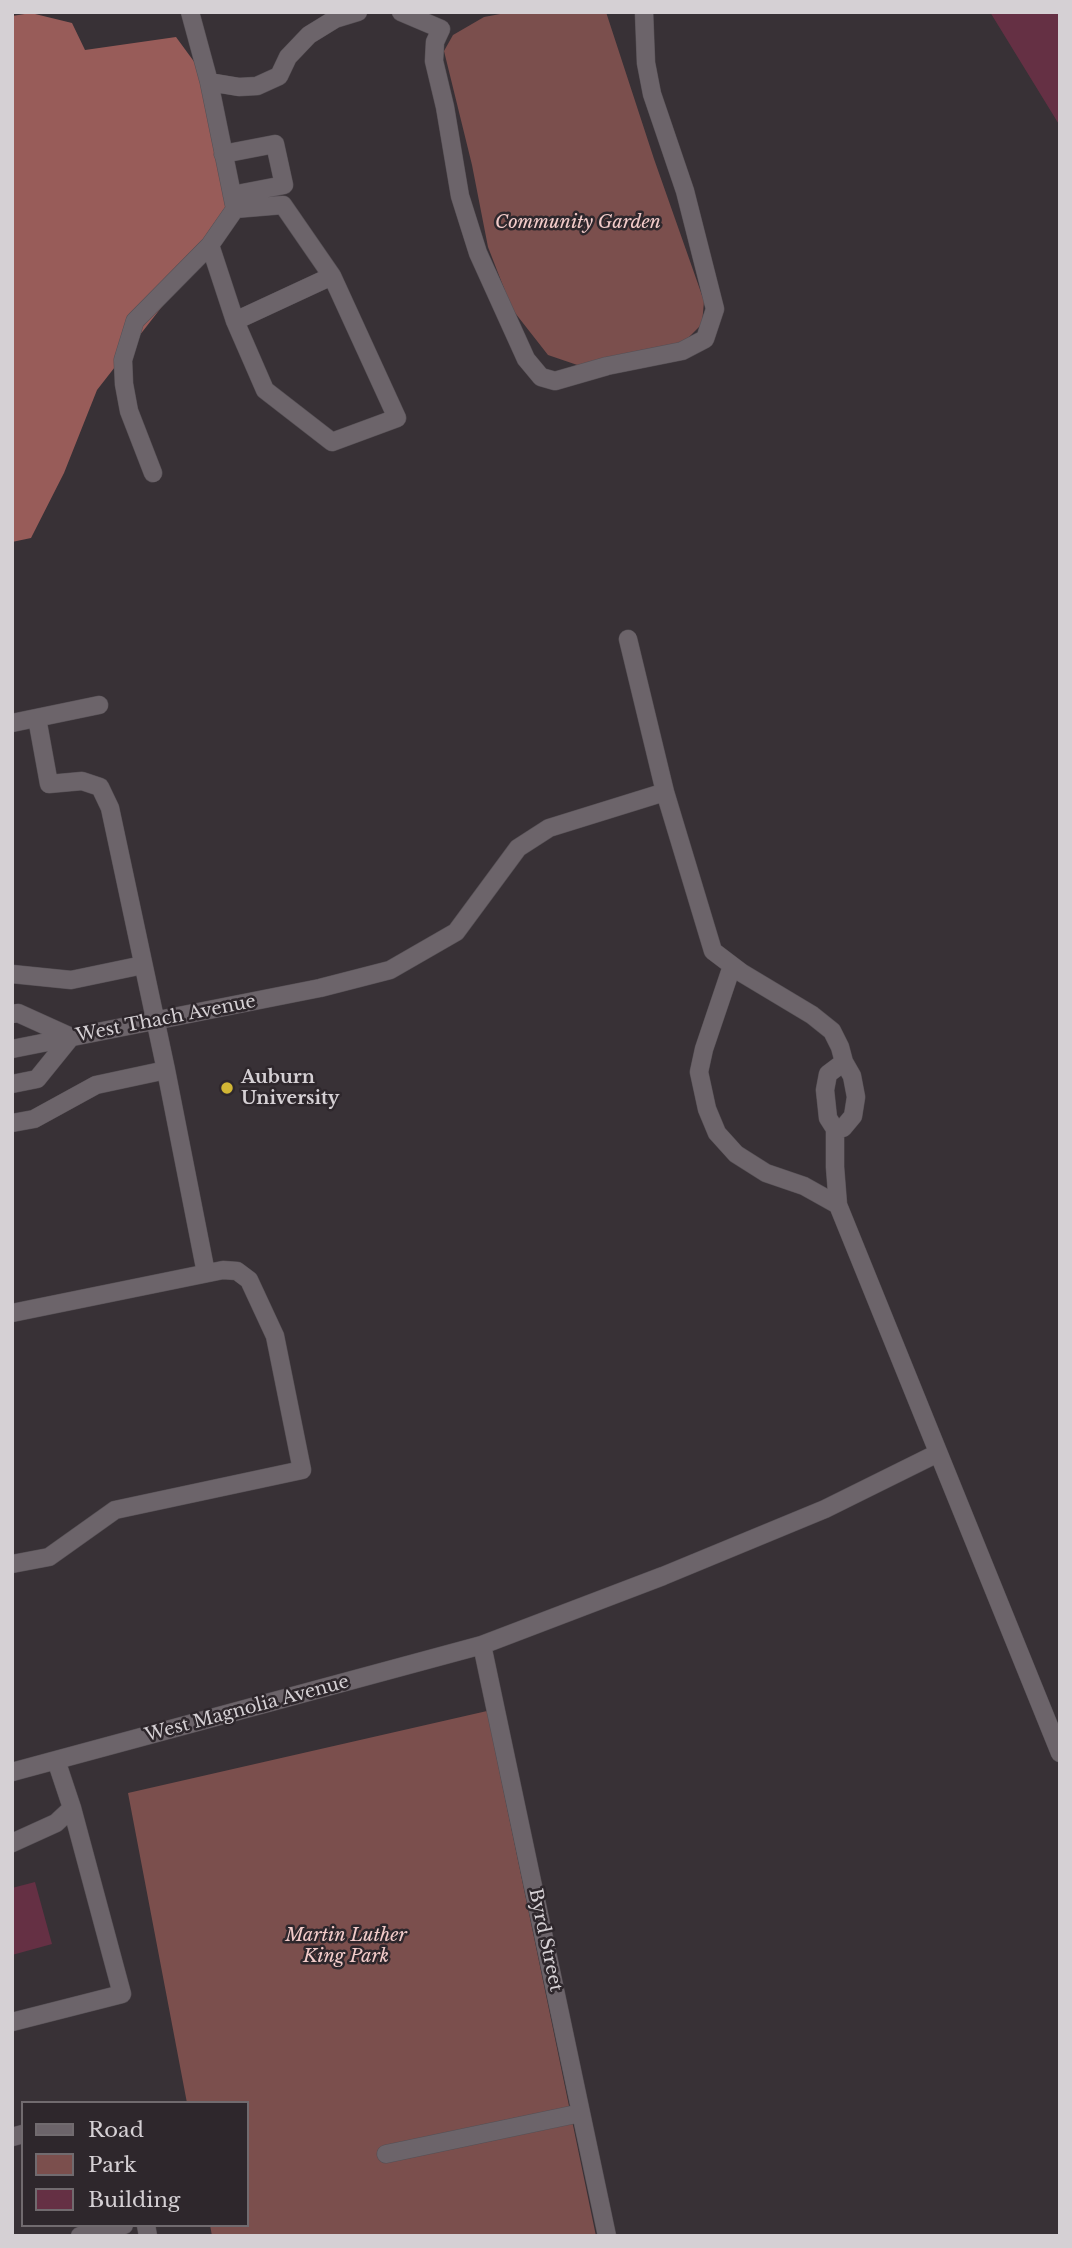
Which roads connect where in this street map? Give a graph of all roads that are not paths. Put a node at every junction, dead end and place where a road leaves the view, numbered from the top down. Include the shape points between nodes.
1 (190, 12) edge
2 (358, 12) edge
3 (401, 12) edge
4 (644, 12) edge
5 (208, 82) junction
6 (223, 154) junction
7 (233, 202) junction
8 (210, 245) junction
9 (332, 276) junction
10 (235, 321) junction
11 (153, 473) dead end
12 (628, 639) dead end
13 (99, 705) dead end
14 (37, 718) junction
15 (12, 723) edge
16 (665, 792) junction
17 (144, 965) junction
18 (732, 966) junction
19 (12, 974) edge
20 (12, 1014) edge
21 (156, 1021) junction
22 (71, 1037) junction
23 (12, 1049) edge
24 (844, 1062) junction
25 (166, 1070) junction
26 (12, 1084) edge
27 (12, 1123) edge
28 (835, 1129) junction
29 (838, 1205) junction
30 (206, 1273) junction
31 (12, 1314) edge
32 (938, 1453) junction
33 (12, 1564) edge
34 (482, 1645) junction
35 (1060, 1753) edge
36 (56, 1760) junction
37 (12, 1772) edge
38 (72, 1808) junction
39 (12, 1843) edge
40 (12, 2022) edge
41 (581, 2113) junction
42 (386, 2154) dead end
43 (117, 2227) edge
44 (88, 2235) edge
45 (607, 2236) edge

1 - 5 street
2 - 5 street via 309,35 288,57 279,76 257,86
3 - 4 street via 441,29 434,61 460,196 478,253 526,359 541,377 555,381 682,351 705,339 715,309 685,191 652,94
5 - 6 street
6 - 7 street
6 - 7 street via 275,144 284,185
7 - 8 street
7 - 9 street via 283,205
8 - 10 street
8 - 11 street via 135,321 123,360 129,411
9 - 10 street
9 - 10 street via 397,418 332,442 265,390
12 - 16 street
13 - 14 street
14 - 15 street
14 - 17 street via 49,784 82,781 100,787 110,808
16 - 18 street via 713,951
16 - 21 street, West Thach Avenue via 548,828 517,848 456,932 390,970
17 - 19 street via 71,980
17 - 21 street
18 - 24 street via 832,1031
18 - 29 street via 699,1072 717,1133 736,1154 766,1173 804,1186
20 - 22 street
21 - 22 street, West Thach Avenue
21 - 25 street
22 - 23 street, West Thach Avenue
22 - 26 street via 37,1079
24 - 28 street via 828,1074 825,1090 828,1118
24 - 28 street via 856,1097 853,1116 843,1128
25 - 27 street via 96,1085 34,1119
25 - 30 street
28 - 29 street
29 - 32 street
30 - 31 street
30 - 33 street via 237,1271 249,1280 275,1336 302,1470 115,1510 49,1557
32 - 34 street, West Magnolia Avenue via 825,1509
32 - 35 street
34 - 36 street, West Magnolia Avenue
34 - 41 street, Byrd Street
36 - 37 street, West Magnolia Avenue
36 - 38 street
38 - 39 street via 56,1824
38 - 40 street via 121,1994
41 - 42 street
41 - 45 street, Byrd Street
43 - 44 street

